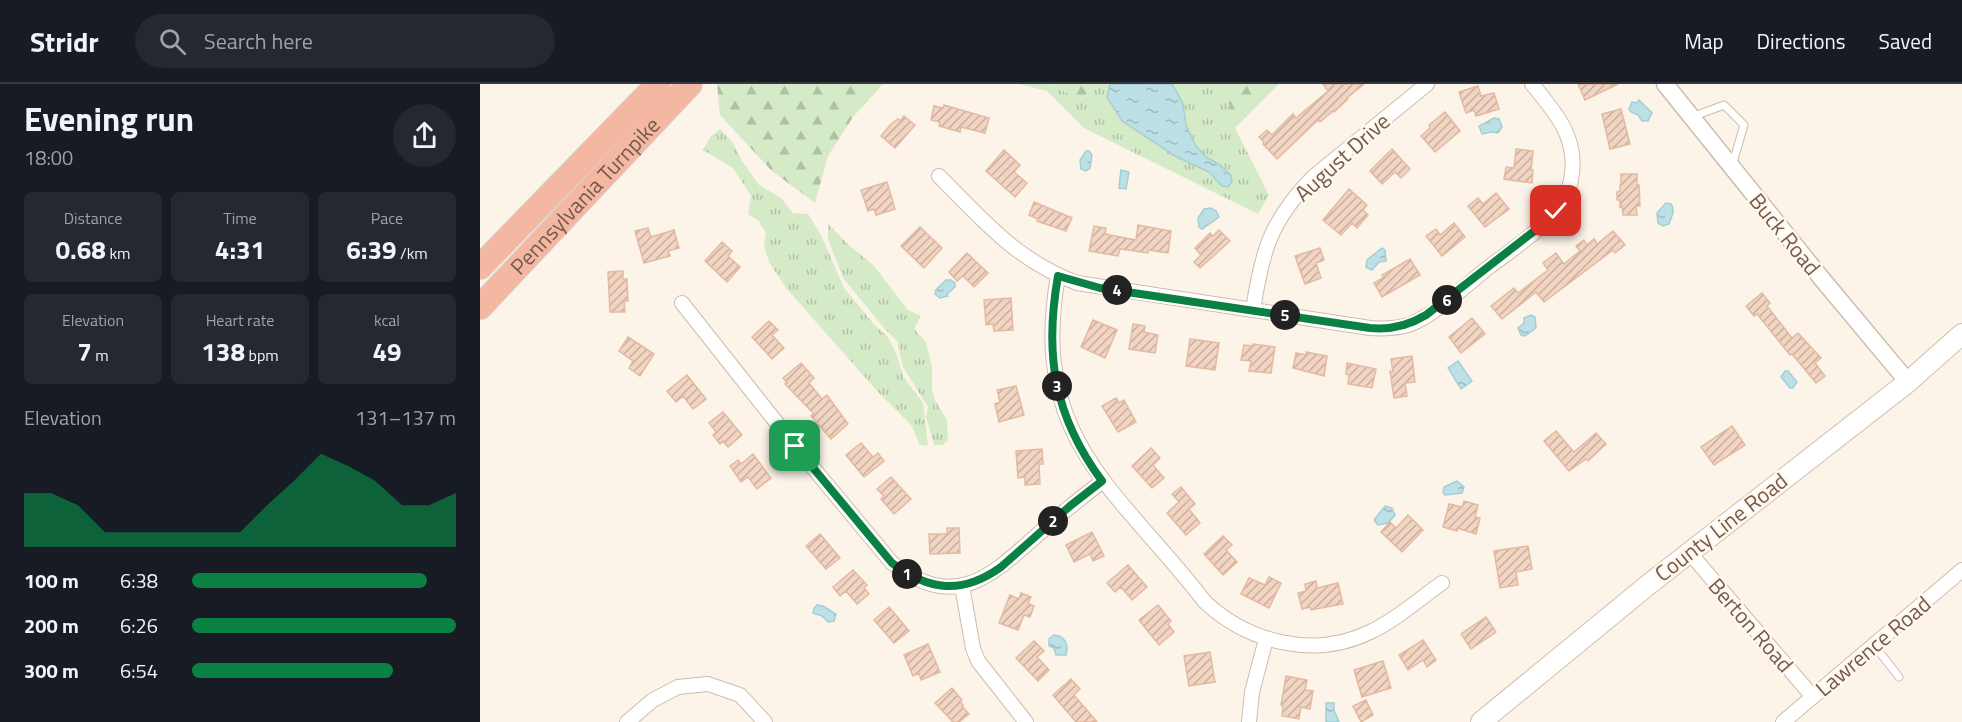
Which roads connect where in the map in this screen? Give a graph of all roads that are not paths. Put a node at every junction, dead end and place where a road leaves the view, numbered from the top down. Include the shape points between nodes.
1 (658, 84) edge
2 (690, 84) edge
3 (1427, 84) edge
4 (1532, 84) edge
5 (1667, 85) edge
6 (1692, 117) junction
7 (1731, 166) junction
8 (939, 176) dead end
9 (480, 267) edge
10 (1058, 276) junction
11 (682, 303) dead end
12 (480, 307) edge
13 (1253, 310) junction
14 (1962, 334) edge
15 (1908, 382) junction
16 (1102, 481) junction
17 (1689, 552) junction
18 (1962, 570) edge
19 (1442, 582) dead end
20 (962, 586) junction
21 (1266, 639) junction
22 (1874, 645) junction
23 (1899, 677) dead end
24 (1813, 697) junction
25 (627, 722) edge
26 (765, 722) edge
27 (1026, 722) edge
28 (1249, 722) edge
29 (1481, 722) edge
30 (1783, 722) edge

1 - 9 highway, Pennsylvania Turnpike
2 - 12 highway, Pennsylvania Turnpike
3 - 13 street, August Drive via 1312,178 1284,210 1264,252
4 - 13 street via 1560,120 1573,158 1568,189 1556,211 1542,225 1426,315 1405,325 1381,329
5 - 6 street, Buck Road
6 - 7 street, Buck Road
6 - 7 lane via 1724,105 1744,125
7 - 15 street, Buck Road
8 - 10 street via 1017,251
10 - 13 street via 1100,288
10 - 16 street via 1051,332 1056,380 1075,437
11 - 20 street via 892,563 924,582
14 - 15 main road, County Line Road
15 - 17 main road, County Line Road
16 - 20 street via 1001,567
16 - 21 street via 1205,602 1233,623
17 - 24 street, Berton Road
17 - 29 main road, County Line Road
18 - 22 street, Lawrence Road
19 - 21 street via 1380,627 1344,642 1300,645
20 - 27 street via 978,660
21 - 28 street via 1251,692
22 - 23 lane
22 - 24 street, Lawrence Road
24 - 30 street, Lawrence Road
25 - 26 street via 653,700 678,687 708,684 740,695

